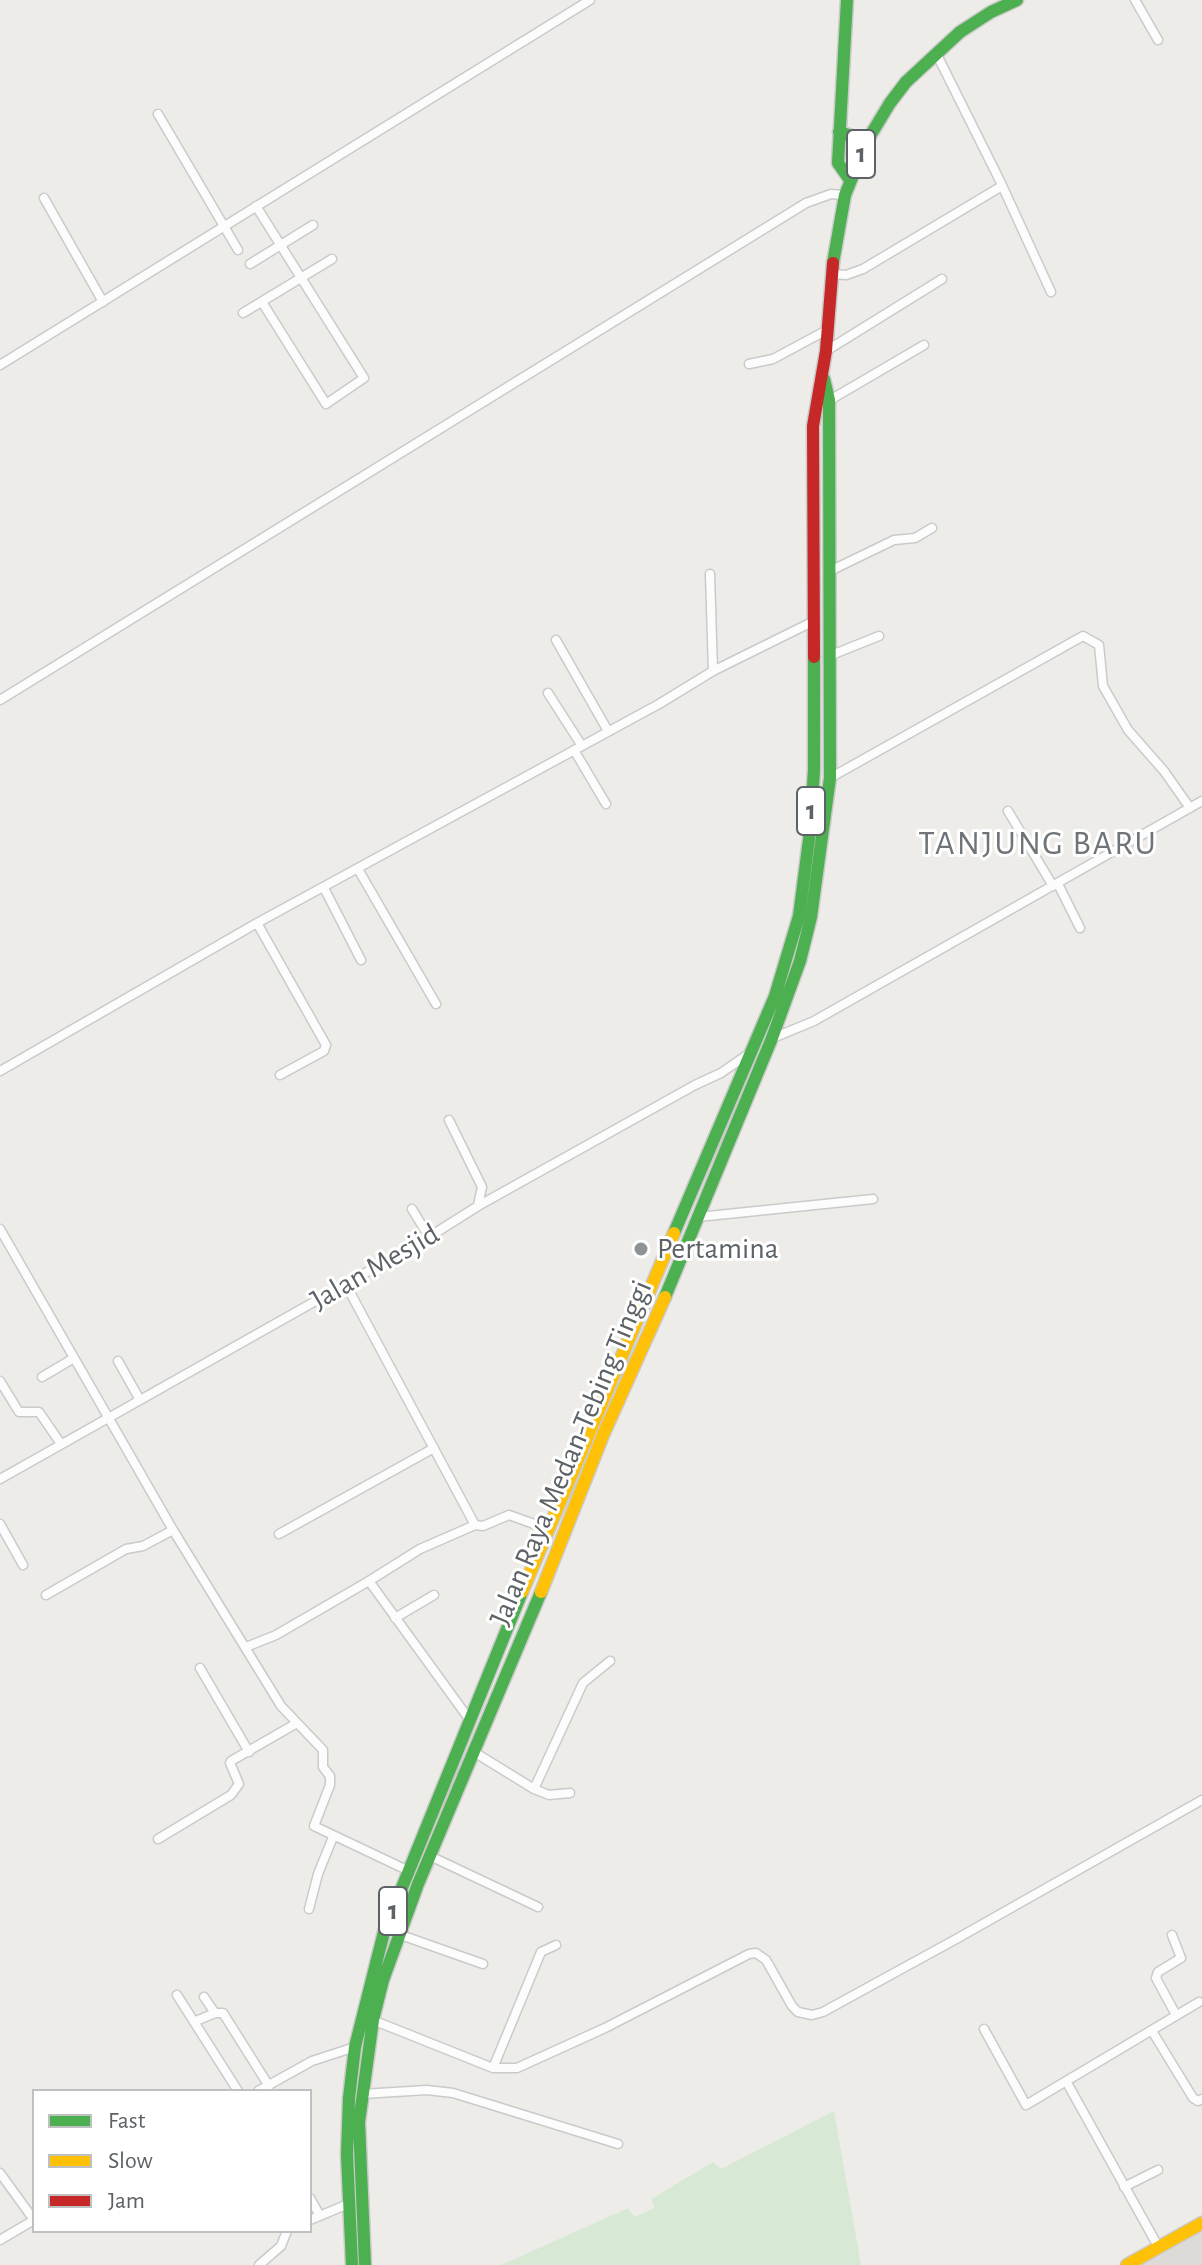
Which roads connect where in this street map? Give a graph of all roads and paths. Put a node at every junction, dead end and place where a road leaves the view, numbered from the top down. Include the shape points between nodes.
1 (590, 0) edge
2 (847, 0) edge
3 (1017, 0) edge
4 (1135, 0) edge
5 (1158, 40) dead end
6 (935, 52) junction
7 (158, 114) dead end
8 (839, 132) junction
9 (867, 141) junction
10 (850, 180) junction
11 (1002, 186) junction
12 (845, 195) junction
13 (44, 198) dead end
14 (256, 206) junction
15 (313, 225) dead end
16 (223, 227) junction
17 (281, 245) junction
18 (238, 250) dead end
19 (332, 259) dead end
20 (250, 264) dead end
21 (832, 274) junction
22 (301, 278) junction
23 (942, 279) dead end
24 (1051, 292) dead end
25 (103, 302) junction
26 (262, 302) junction
27 (243, 313) dead end
28 (827, 330) junction
29 (924, 345) dead end
30 (826, 351) junction
31 (749, 364) dead end
32 (0, 365) edge
33 (823, 373) junction
34 (829, 400) junction
35 (932, 528) dead end
36 (830, 571) junction
37 (710, 574) dead end
38 (813, 622) junction
39 (879, 636) dead end
40 (556, 640) dead end
41 (828, 656) junction
42 (713, 671) junction
43 (548, 693) dead end
44 (0, 700) edge
45 (608, 731) junction
46 (578, 748) junction
47 (830, 778) junction
48 (1202, 801) edge
49 (606, 804) dead end
50 (1190, 808) junction
51 (1008, 811) dead end
52 (358, 869) junction
53 (1056, 885) junction
54 (324, 888) junction
55 (257, 923) junction
56 (1080, 928) dead end
57 (361, 960) dead end
58 (436, 1004) dead end
59 (772, 1038) junction
60 (749, 1054) junction
61 (0, 1071) edge
62 (280, 1075) dead end
63 (449, 1120) dead end
64 (873, 1199) dead end
65 (478, 1206) junction
66 (412, 1209) dead end
67 (696, 1217) junction
68 (0, 1229) edge
69 (429, 1237) junction
70 (345, 1283) junction
71 (74, 1358) junction
72 (118, 1361) dead end
73 (42, 1377) dead end
74 (0, 1381) edge
75 (140, 1400) junction
76 (108, 1417) junction
77 (61, 1444) junction
78 (434, 1448) junction
79 (0, 1479) edge
80 (0, 1524) edge
81 (475, 1525) junction
82 (548, 1529) junction
83 (173, 1530) junction
84 (279, 1534) dead end
85 (23, 1565) dead end
86 (529, 1579) junction
87 (369, 1581) junction
88 (544, 1584) junction
89 (46, 1595) dead end
90 (434, 1595) dead end
91 (395, 1618) junction
92 (246, 1647) junction
93 (610, 1661) dead end
94 (200, 1668) dead end
95 (471, 1722) junction
96 (297, 1723) junction
97 (249, 1752) junction
98 (473, 1752) junction
99 (534, 1789) junction
100 (570, 1793) dead end
101 (1202, 1800) edge
102 (333, 1837) junction
103 (158, 1839) dead end
104 (429, 1856) junction
105 (410, 1872) junction
106 (538, 1907) dead end
107 (309, 1909) dead end
108 (398, 1934) junction
109 (1172, 1935) dead end
110 (556, 1945) dead end
111 (483, 1964) dead end
112 (177, 1995) dead end
113 (204, 1997) dead end
114 (1199, 2002) dead end
115 (215, 2013) junction
116 (1176, 2015) junction
117 (367, 2018) junction
118 (196, 2021) junction
119 (984, 2029) dead end
120 (1152, 2031) junction
121 (355, 2047) junction
122 (493, 2068) junction
123 (1066, 2081) junction
124 (269, 2086) junction
125 (237, 2089) edge
126 (262, 2089) edge
127 (361, 2094) junction
128 (1202, 2099) edge
129 (618, 2144) dead end
130 (1158, 2170) dead end
131 (0, 2173) edge
132 (1124, 2187) junction
133 (312, 2202) edge
134 (348, 2204) junction
135 (320, 2216) junction
136 (32, 2217) edge
137 (312, 2219) edge
138 (32, 2221) edge
139 (1202, 2223) edge
140 (286, 2233) edge
141 (0, 2240) edge
142 (1159, 2248) junction
143 (259, 2265) edge
144 (352, 2265) edge
145 (365, 2265) edge
146 (1127, 2265) edge

1 - 14 street
2 - 8 main road
3 - 6 main road, Jalan Raya Medan-Tebing Tinggi / 1 via 976,20
4 - 5 street
6 - 9 main road, Jalan Raya Medan-Tebing Tinggi / 1 via 890,103
6 - 11 street
7 - 16 street
8 - 9 main road
8 - 10 main road via 838,163
9 - 10 main road, Jalan Raya Medan-Tebing Tinggi / 1
10 - 12 main road, Jalan Raya Medan-Tebing Tinggi / 1
11 - 21 street via 863,269
11 - 24 street
12 - 21 main road, Jalan Raya Medan-Tebing Tinggi / 1
12 - 44 street via 806,203
13 - 25 street
14 - 16 street
14 - 17 street
15 - 17 street
16 - 18 street
16 - 25 street
17 - 20 street
17 - 22 street
19 - 22 street
21 - 28 main road, Jalan Raya Medan-Tebing Tinggi / 1
22 - 26 street
22 - 26 street via 364,378 326,404
23 - 30 street
25 - 32 street
26 - 27 street
28 - 30 main road, Jalan Raya Medan-Tebing Tinggi / 1
28 - 31 street via 773,359
29 - 34 street
30 - 33 main road, Jalan Raya Medan-Tebing Tinggi / 1
33 - 34 main road, Jalan Raya Medan-Tebing Tinggi / 1
33 - 38 main road, Jalan Raya Medan-Tebing Tinggi / 1 via 813,426
34 - 36 main road, Jalan Raya Medan-Tebing Tinggi / 1
35 - 36 street
36 - 41 main road, Jalan Raya Medan-Tebing Tinggi / 1
37 - 42 street
38 - 42 street
38 - 60 main road, Jalan Raya Medan-Tebing Tinggi / 1 via 814,770 801,900 787,961
39 - 41 street
40 - 45 street
41 - 47 main road, Jalan Raya Medan-Tebing Tinggi / 1
42 - 45 street
43 - 46 street
45 - 46 street
46 - 49 street
46 - 52 street
47 - 50 street via 1083,636 1099,645 1103,686 1128,730
47 - 59 main road, Jalan Raya Medan-Tebing Tinggi / 1 via 811,917
48 - 50 street
50 - 53 street
51 - 53 street
52 - 54 street
52 - 58 street
53 - 56 street
53 - 59 street via 814,1021
54 - 55 street
54 - 57 street
55 - 61 street
55 - 62 street via 326,1045
59 - 67 main road, Jalan Raya Medan-Tebing Tinggi / 1
60 - 65 street, Jalan Mesjid
60 - 82 main road, Jalan Raya Medan-Tebing Tinggi / 1
63 - 65 street via 482,1187
64 - 67 street
65 - 69 street, Jalan Mesjid
66 - 69 street
67 - 88 main road, Jalan Raya Medan-Tebing Tinggi / 1
68 - 71 street
69 - 70 street, Jalan Mesjid
70 - 75 street, Jalan Mesjid
70 - 78 street
71 - 73 street
71 - 76 street
72 - 75 street
74 - 77 street via 19,1412 39,1412
75 - 76 street, Jalan Mesjid
76 - 77 street, Jalan Mesjid
76 - 83 street
77 - 79 street, Jalan Mesjid
78 - 81 street
78 - 84 street
80 - 85 street
81 - 82 street via 509,1515
81 - 87 street via 420,1549
82 - 86 main road, Jalan Raya Medan-Tebing Tinggi / 1
83 - 89 street via 126,1549
83 - 92 street
86 - 88 main road
86 - 95 main road, Jalan Raya Medan-Tebing Tinggi / 1
87 - 91 street
87 - 92 street
88 - 98 main road, Jalan Raya Medan-Tebing Tinggi / 1
90 - 91 street
91 - 95 street
92 - 96 street
93 - 99 street via 583,1683
94 - 97 street
95 - 105 main road, Jalan Raya Medan-Tebing Tinggi / 1
96 - 97 street
96 - 102 street via 324,1753 330,1785 314,1826
97 - 103 street via 230,1762 237,1790
98 - 99 street
98 - 104 main road, Jalan Raya Medan-Tebing Tinggi / 1
99 - 100 street via 549,1795
101 - 122 street via 823,2012 798,2012 766,1960 749,1954 527,2065
102 - 105 street
102 - 107 street
104 - 106 street
104 - 108 main road, Jalan Raya Medan-Tebing Tinggi / 1
105 - 117 main road, Jalan Raya Medan-Tebing Tinggi / 1 via 384,1932
108 - 111 street
108 - 117 main road, Jalan Raya Medan-Tebing Tinggi / 1
109 - 116 street via 1181,1958 1156,1975
110 - 122 street via 541,1952
112 - 118 street
113 - 115 street
114 - 116 street
115 - 118 street
115 - 124 street via 223,2013
116 - 120 street
117 - 121 main road, Jalan Raya Medan-Tebing Tinggi / 1
117 - 122 street
117 - 127 main road, Jalan Raya Medan-Tebing Tinggi / 1
118 - 125 street
119 - 123 street via 1025,2105
120 - 123 street
120 - 128 street via 1193,2098
121 - 124 street via 326,2055
121 - 134 main road, Jalan Raya Medan-Tebing Tinggi / 1
123 - 132 street
124 - 126 street
127 - 129 street via 443,2091
127 - 145 main road, Jalan Raya Medan-Tebing Tinggi / 1
130 - 132 street
131 - 136 street
132 - 142 street
133 - 135 street
134 - 135 street
134 - 144 main road, Jalan Raya Medan-Tebing Tinggi / 1
135 - 137 street
138 - 141 street
139 - 142 main road
140 - 143 street via 281,2246
142 - 146 main road

